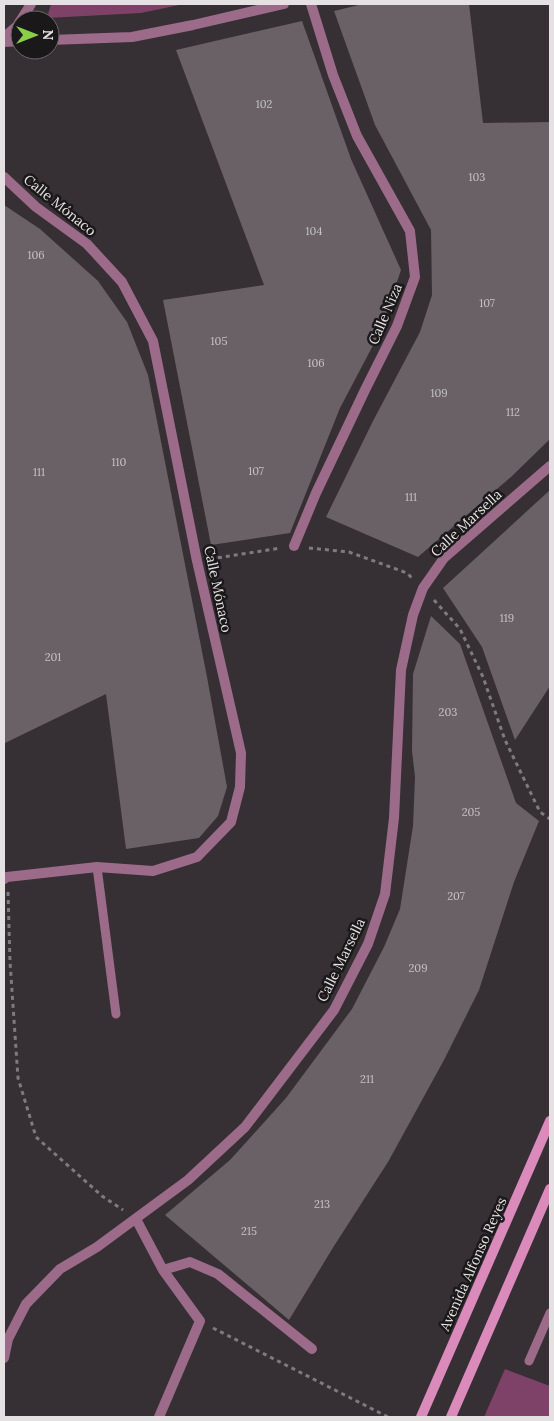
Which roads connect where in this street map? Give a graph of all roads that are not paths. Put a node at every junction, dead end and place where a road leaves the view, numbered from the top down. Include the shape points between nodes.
1 (284, 4) edge
2 (311, 4) edge
3 (60, 40) edge
4 (4, 177) edge
5 (550, 466) edge
6 (294, 546) dead end
7 (97, 866) junction
8 (6, 878) edge
9 (116, 1014) dead end
10 (550, 1121) edge
11 (550, 1189) edge
12 (136, 1218) junction
13 (163, 1270) junction
14 (550, 1313) edge
15 (312, 1348) dead end
16 (4, 1358) edge
17 (529, 1361) dead end
18 (159, 1417) edge
19 (421, 1417) edge
20 (451, 1417) edge

1 - 3 street via 132,37
2 - 6 street, Calle Niza via 333,75 357,136 410,231 415,277 398,326 324,476
4 - 7 street, Calle Mónaco via 36,207 87,244 122,282 153,341 240,753 240,787 231,822 197,858 153,871
5 - 12 street, Calle Marsella via 444,558 423,588 400,670 394,818 385,894 368,944 334,1010 245,1127 188,1180
7 - 8 street, Calle Mónaco
7 - 9 lane
10 - 19 main road, Avenida Alfonso Reyes
11 - 20 main road
12 - 13 street
12 - 16 street, Calle Marsella via 98,1247 60,1268 32,1297 8,1340
13 - 15 street via 190,1262 218,1274
13 - 18 street via 200,1321
14 - 17 lane

